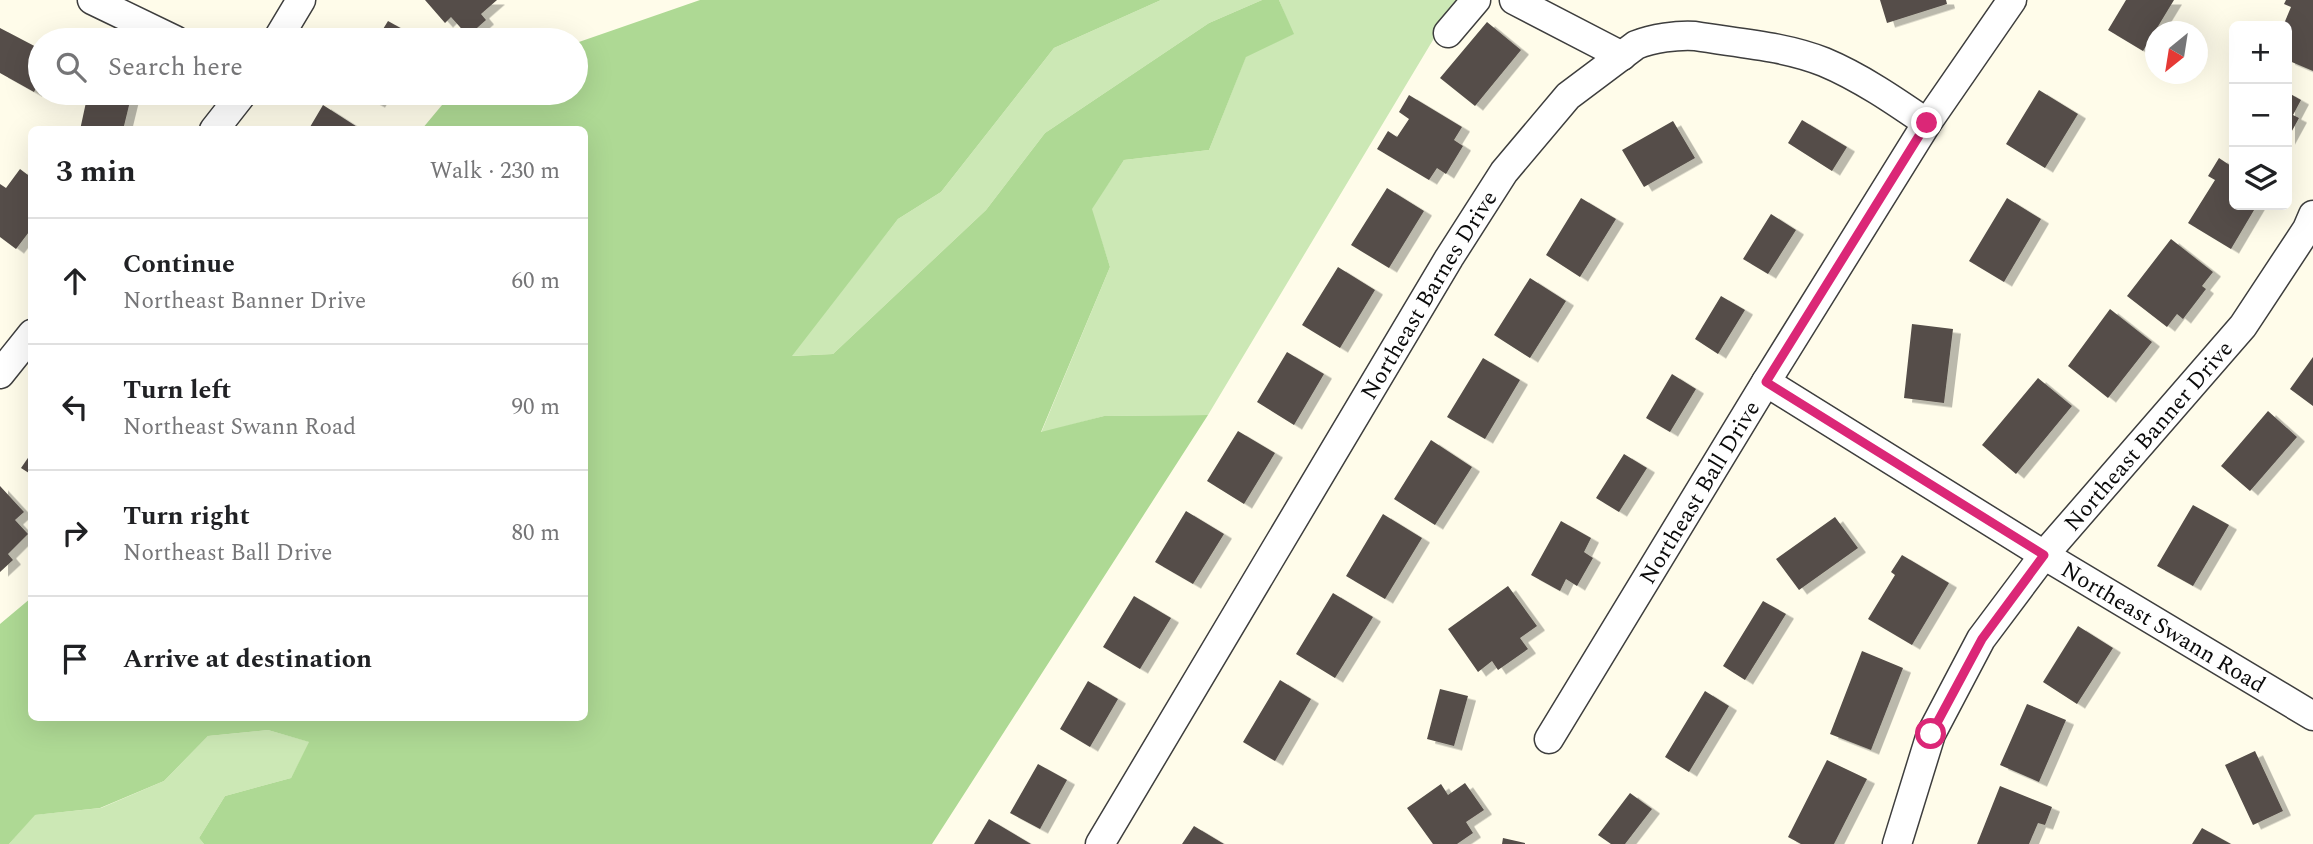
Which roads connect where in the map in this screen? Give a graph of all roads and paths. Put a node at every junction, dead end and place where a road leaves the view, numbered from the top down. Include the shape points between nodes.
1 (92, 0) edge
2 (301, 0) edge
3 (1476, 0) edge
4 (1514, 0) edge
5 (2012, 0) edge
6 (150, 28) edge
7 (284, 28) edge
8 (1448, 33) dead end
9 (1622, 56) junction
10 (234, 105) edge
11 (1927, 123) junction
12 (217, 126) edge
13 (2313, 215) edge
14 (28, 339) edge
15 (0, 374) edge
16 (1766, 382) junction
17 (2044, 555) junction
18 (2313, 716) edge
19 (1549, 739) dead end
20 (1100, 844) edge
21 (1897, 844) edge

1 - 6 street
2 - 7 street
3 - 8 street
4 - 9 street
5 - 11 street, Northeast Ball Drive
9 - 11 street, Northeast Barnes Drive via 1643,42 1684,35 1774,49 1823,62
9 - 20 street, Northeast Barnes Drive via 1568,96 1504,172
10 - 12 street
11 - 16 street, Northeast Ball Drive
13 - 17 street, Northeast Banner Drive via 2243,326
14 - 15 street
16 - 17 street, Northeast Swann Road
16 - 19 street, Northeast Ball Drive
17 - 18 street, Northeast Swann Road
17 - 21 street, Northeast Banner Drive via 1982,639 1931,734

